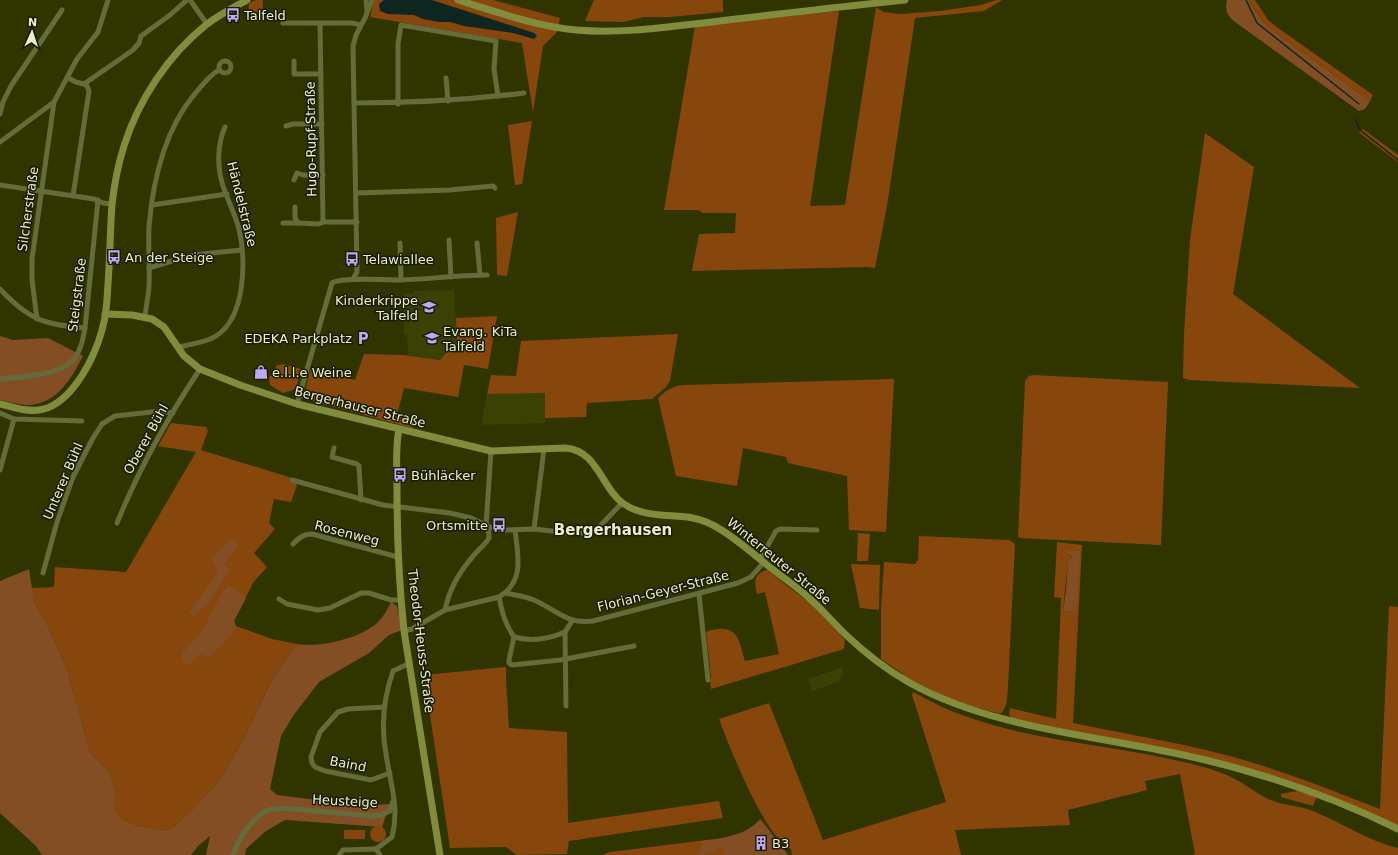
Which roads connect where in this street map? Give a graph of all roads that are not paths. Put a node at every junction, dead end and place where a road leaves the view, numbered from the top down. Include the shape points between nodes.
1 (108, 0) edge
2 (188, 0) edge
3 (247, 0) edge
4 (366, 0) edge
5 (372, 0) edge
6 (458, 0) edge
7 (905, 0) edge
8 (62, 10) dead end
9 (367, 12) junction
10 (320, 22) junction
11 (206, 24) junction
12 (283, 24) dead end
13 (361, 25) junction
14 (294, 61) dead end
15 (220, 70) dead end
16 (321, 74) junction
17 (68, 78) junction
18 (446, 78) dead end
19 (84, 84) junction
20 (524, 93) dead end
21 (498, 96) junction
22 (448, 101) junction
23 (54, 102) junction
24 (354, 103) junction
25 (398, 104) junction
26 (0, 114) edge
27 (322, 124) junction
28 (224, 126) dead end
29 (286, 126) dead end
30 (0, 142) edge
31 (323, 175) junction
32 (294, 180) dead end
33 (0, 185) edge
34 (495, 188) dead end
35 (41, 191) junction
36 (227, 194) junction
37 (356, 194) junction
38 (73, 196) junction
39 (98, 200) junction
40 (112, 204) junction
41 (152, 206) junction
42 (294, 208) dead end
43 (323, 222) junction
44 (357, 222) junction
45 (282, 223) dead end
46 (298, 223) junction
47 (449, 240) dead end
48 (400, 243) dead end
49 (477, 243) dead end
50 (242, 250) junction
51 (149, 268) junction
52 (480, 275) junction
53 (487, 275) dead end
54 (451, 277) junction
55 (353, 279) junction
56 (401, 280) junction
57 (0, 289) edge
58 (105, 314) junction
59 (145, 317) junction
60 (37, 319) junction
61 (85, 328) junction
62 (178, 347) junction
63 (200, 369) junction
64 (0, 379) edge
65 (0, 404) edge
66 (297, 404) junction
67 (0, 413) edge
68 (173, 413) junction
69 (14, 419) junction
70 (82, 421) dead end
71 (399, 429) junction
72 (334, 448) dead end
73 (544, 449) junction
74 (491, 451) junction
75 (581, 452) joint
76 (0, 470) edge
77 (292, 480) dead end
78 (361, 500) junction
79 (622, 503) junction
80 (397, 507) junction
81 (117, 523) dead end
82 (486, 526) junction
83 (534, 529) junction
84 (515, 530) junction
85 (817, 530) dead end
86 (293, 544) dead end
87 (398, 557) junction
88 (762, 560) junction
89 (43, 573) dead end
90 (505, 593) junction
91 (699, 594) junction
92 (499, 597) junction
93 (280, 599) dead end
94 (401, 600) junction
95 (445, 610) junction
96 (572, 621) junction
97 (404, 631) junction
98 (566, 632) junction
99 (514, 637) junction
100 (634, 646) dead end
101 (565, 659) junction
102 (410, 663) junction
103 (708, 680) dead end
104 (566, 706) dead end
105 (384, 707) junction
106 (390, 773) junction
107 (394, 796) junction
108 (1398, 828) edge
109 (376, 849) junction
110 (233, 855) edge
111 (339, 855) edge
112 (380, 855) edge
113 (440, 855) edge

1 - 17 street via 98,32 78,59
2 - 11 street
2 - 19 street via 140,36 139,43 132,50
3 - 11 street
4 - 9 street
5 - 9 street
6 - 7 street via 550,26 607,31
8 - 26 street via 11,86
9 - 13 street
10 - 12 street
10 - 13 street
10 - 16 street, Hugo-Rupf-Straße
11 - 40 street via 183,46 137,110 124,147
13 - 24 street via 353,46
14 - 16 street via 294,74
15 - 41 street via 200,87 190,100 170,135 155,182
16 - 27 street, Hugo-Rupf-Straße
17 - 19 street
17 - 23 street
18 - 22 street
19 - 38 street via 89,91
20 - 21 street
21 - 22 street
21 - 25 street via 494,69 496,41 401,25 398,44
22 - 25 street
23 - 30 street
23 - 35 street, Silcherstraße
24 - 25 street
24 - 37 street
27 - 29 street
27 - 31 street, Hugo-Rupf-Straße
28 - 36 street, Händelstraße via 220,139 219,161
31 - 32 street via 297,173
31 - 43 street, Hugo-Rupf-Straße
33 - 35 street
34 - 37 street via 493,186
35 - 38 street
35 - 60 street, Silcherstraße via 31,272
36 - 41 street
36 - 50 street, Händelstraße via 238,227
37 - 44 street
38 - 39 street
39 - 40 street
39 - 61 street, Steigstraße
40 - 58 street
41 - 51 street via 149,226
42 - 46 street
43 - 44 street
43 - 46 street
44 - 55 street via 357,272
45 - 46 street
47 - 54 street
48 - 56 street
49 - 52 street
50 - 51 street via 196,255
50 - 62 street, Händelstraße via 240,295 227,326 216,337
51 - 59 street
52 - 53 street
52 - 54 street
54 - 56 street
55 - 56 street
55 - 66 street via 332,283
57 - 60 street via 10,300
58 - 59 street, Bergerhauser Straße
58 - 65 street via 87,367 66,397 52,406 38,410
59 - 62 street, Bergerhauser Straße via 164,327
60 - 61 street
61 - 64 street, Steigstraße via 82,343 73,361 58,369 33,376
62 - 63 street, Bergerhauser Straße via 190,362
63 - 66 street, Bergerhauser Straße
63 - 68 street, Oberer Bühl
66 - 71 street, Bergerhauser Straße
67 - 69 street
68 - 81 street, Oberer Bühl via 143,466
68 - 89 street, Unterer Bühl via 160,411 115,416 102,424 73,477
69 - 70 street
69 - 76 street
71 - 74 street, Bergerhauser Straße
71 - 80 street, Theodor-Heuss-Straße via 396,441
72 - 78 street via 332,457 359,466
73 - 74 street, Bergerhauser Straße
73 - 75 street, Bergerhauser Straße via 572,448
73 - 83 street
74 - 82 street
75 - 79 street, Winterreuter Straße
77 - 78 street
78 - 80 street
79 - 83 street via 599,527 588,533
79 - 88 street, Winterreuter Straße via 646,513 704,521 726,533
80 - 82 street via 471,518
80 - 87 street, Theodor-Heuss-Straße
82 - 84 street
82 - 95 street via 489,538 454,582
83 - 84 street
84 - 90 street via 518,571 514,582
85 - 88 street, Florian-Geyer-Straße via 776,531
86 - 87 street, Rosenweg via 302,536 312,534
87 - 94 street, Theodor-Heuss-Straße
88 - 91 street, Florian-Geyer-Straße via 751,577 746,580
88 - 108 street, Winterreuter Straße via 810,598 846,635 877,661 935,696 1006,720 1179,754 1241,769 1312,793
90 - 92 street
90 - 96 street via 527,597
91 - 96 street, Florian-Geyer-Straße via 593,621
91 - 103 street
92 - 95 street
92 - 99 street via 504,620
93 - 94 street via 287,604 318,610 330,608 361,593
94 - 97 street, Theodor-Heuss-Straße
95 - 97 street
96 - 98 street
97 - 102 street, Theodor-Heuss-Straße
98 - 99 street via 530,640
98 - 101 street
99 - 101 street via 510,665
100 - 101 street
101 - 104 street
102 - 105 street, Heusteige via 393,671
102 - 113 street, Theodor-Heuss-Straße
105 - 106 street, Heusteige via 384,743
105 - 106 street, Baind via 338,712 320,732 311,757 315,767 371,780
106 - 107 street, Heusteige
107 - 109 street via 396,814 392,837
107 - 110 street, Heusteige via 390,811 376,815 283,808 268,810 246,830 236,844
109 - 111 street via 343,850
109 - 112 street

